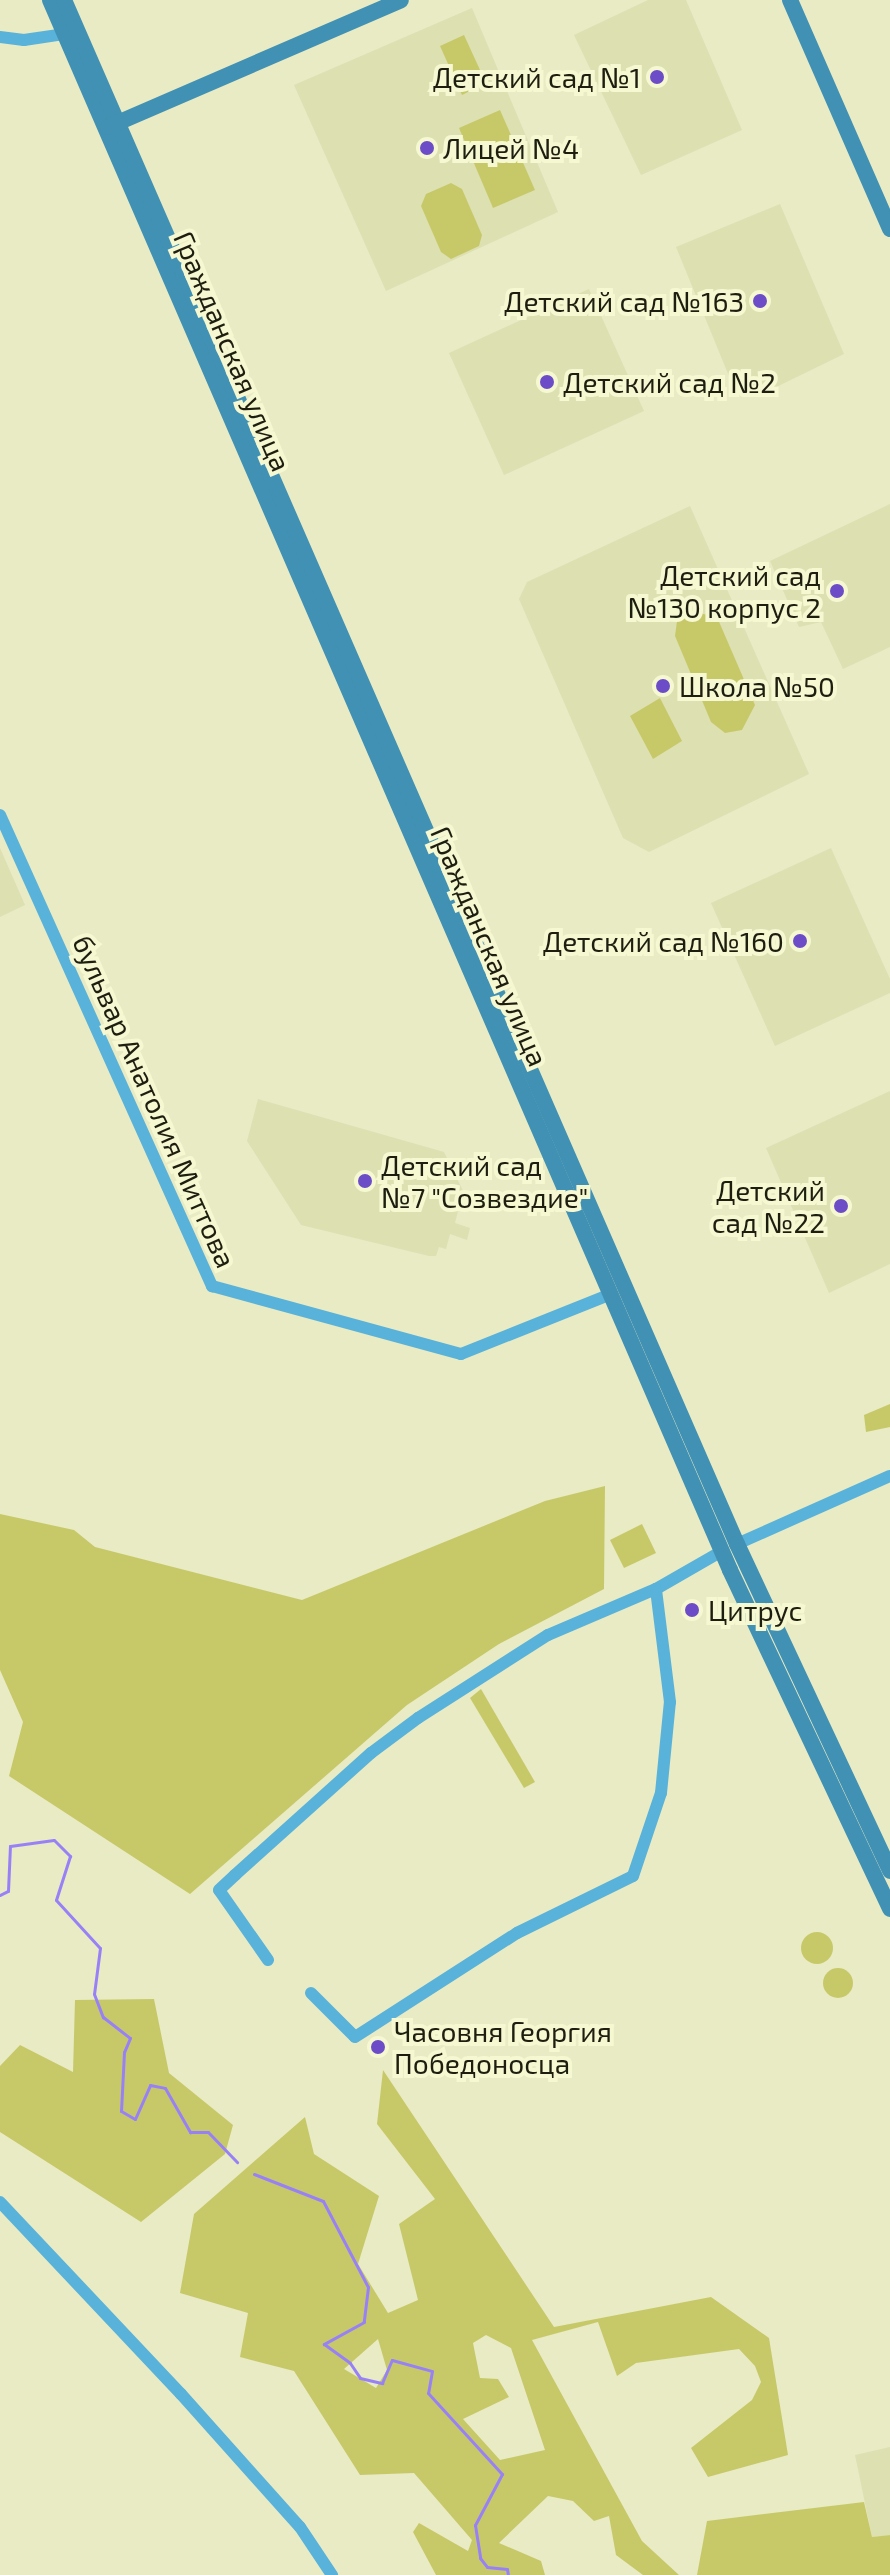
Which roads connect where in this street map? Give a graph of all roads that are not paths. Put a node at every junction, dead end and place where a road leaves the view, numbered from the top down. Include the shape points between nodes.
1 (50, 0) edge
2 (64, 0) edge
3 (401, 0) edge
4 (790, 0) edge
5 (800, 0) edge
6 (72, 33) junction
7 (0, 37) edge
8 (824, 67) junction
9 (112, 125) junction
10 (875, 184) junction
11 (890, 207) edge
12 (890, 229) edge
13 (0, 815) edge
14 (468, 944) junction
15 (611, 1294) junction
16 (890, 1476) edge
17 (729, 1547) junction
18 (656, 1589) junction
19 (890, 1871) edge
20 (890, 1909) edge
21 (268, 1960) dead end
22 (311, 1993) dead end
23 (0, 2202) edge
24 (332, 2575) edge

1 - 6 main road, Гражданская улица
2 - 6 main road, Гражданская улица
3 - 9 main road
4 - 8 main road
5 - 8 main road
6 - 7 street via 24,40
6 - 9 main road, Гражданская улица
8 - 10 main road
9 - 14 main road, Гражданская улица
10 - 11 main road
10 - 12 main road
13 - 15 street, бульвар Анатолия Миттова via 212,1286 461,1354
14 - 15 main road, Гражданская улица
14 - 17 main road, Гражданская улица
15 - 17 main road, Гражданская улица
16 - 17 street
17 - 18 street
17 - 19 main road, Гражданская улица
17 - 20 main road, Гражданская улица
18 - 21 street via 548,1635 390,1737 219,1890
18 - 22 street via 670,1702 661,1793 633,1876 517,1933 355,2037
23 - 24 street via 300,2527

